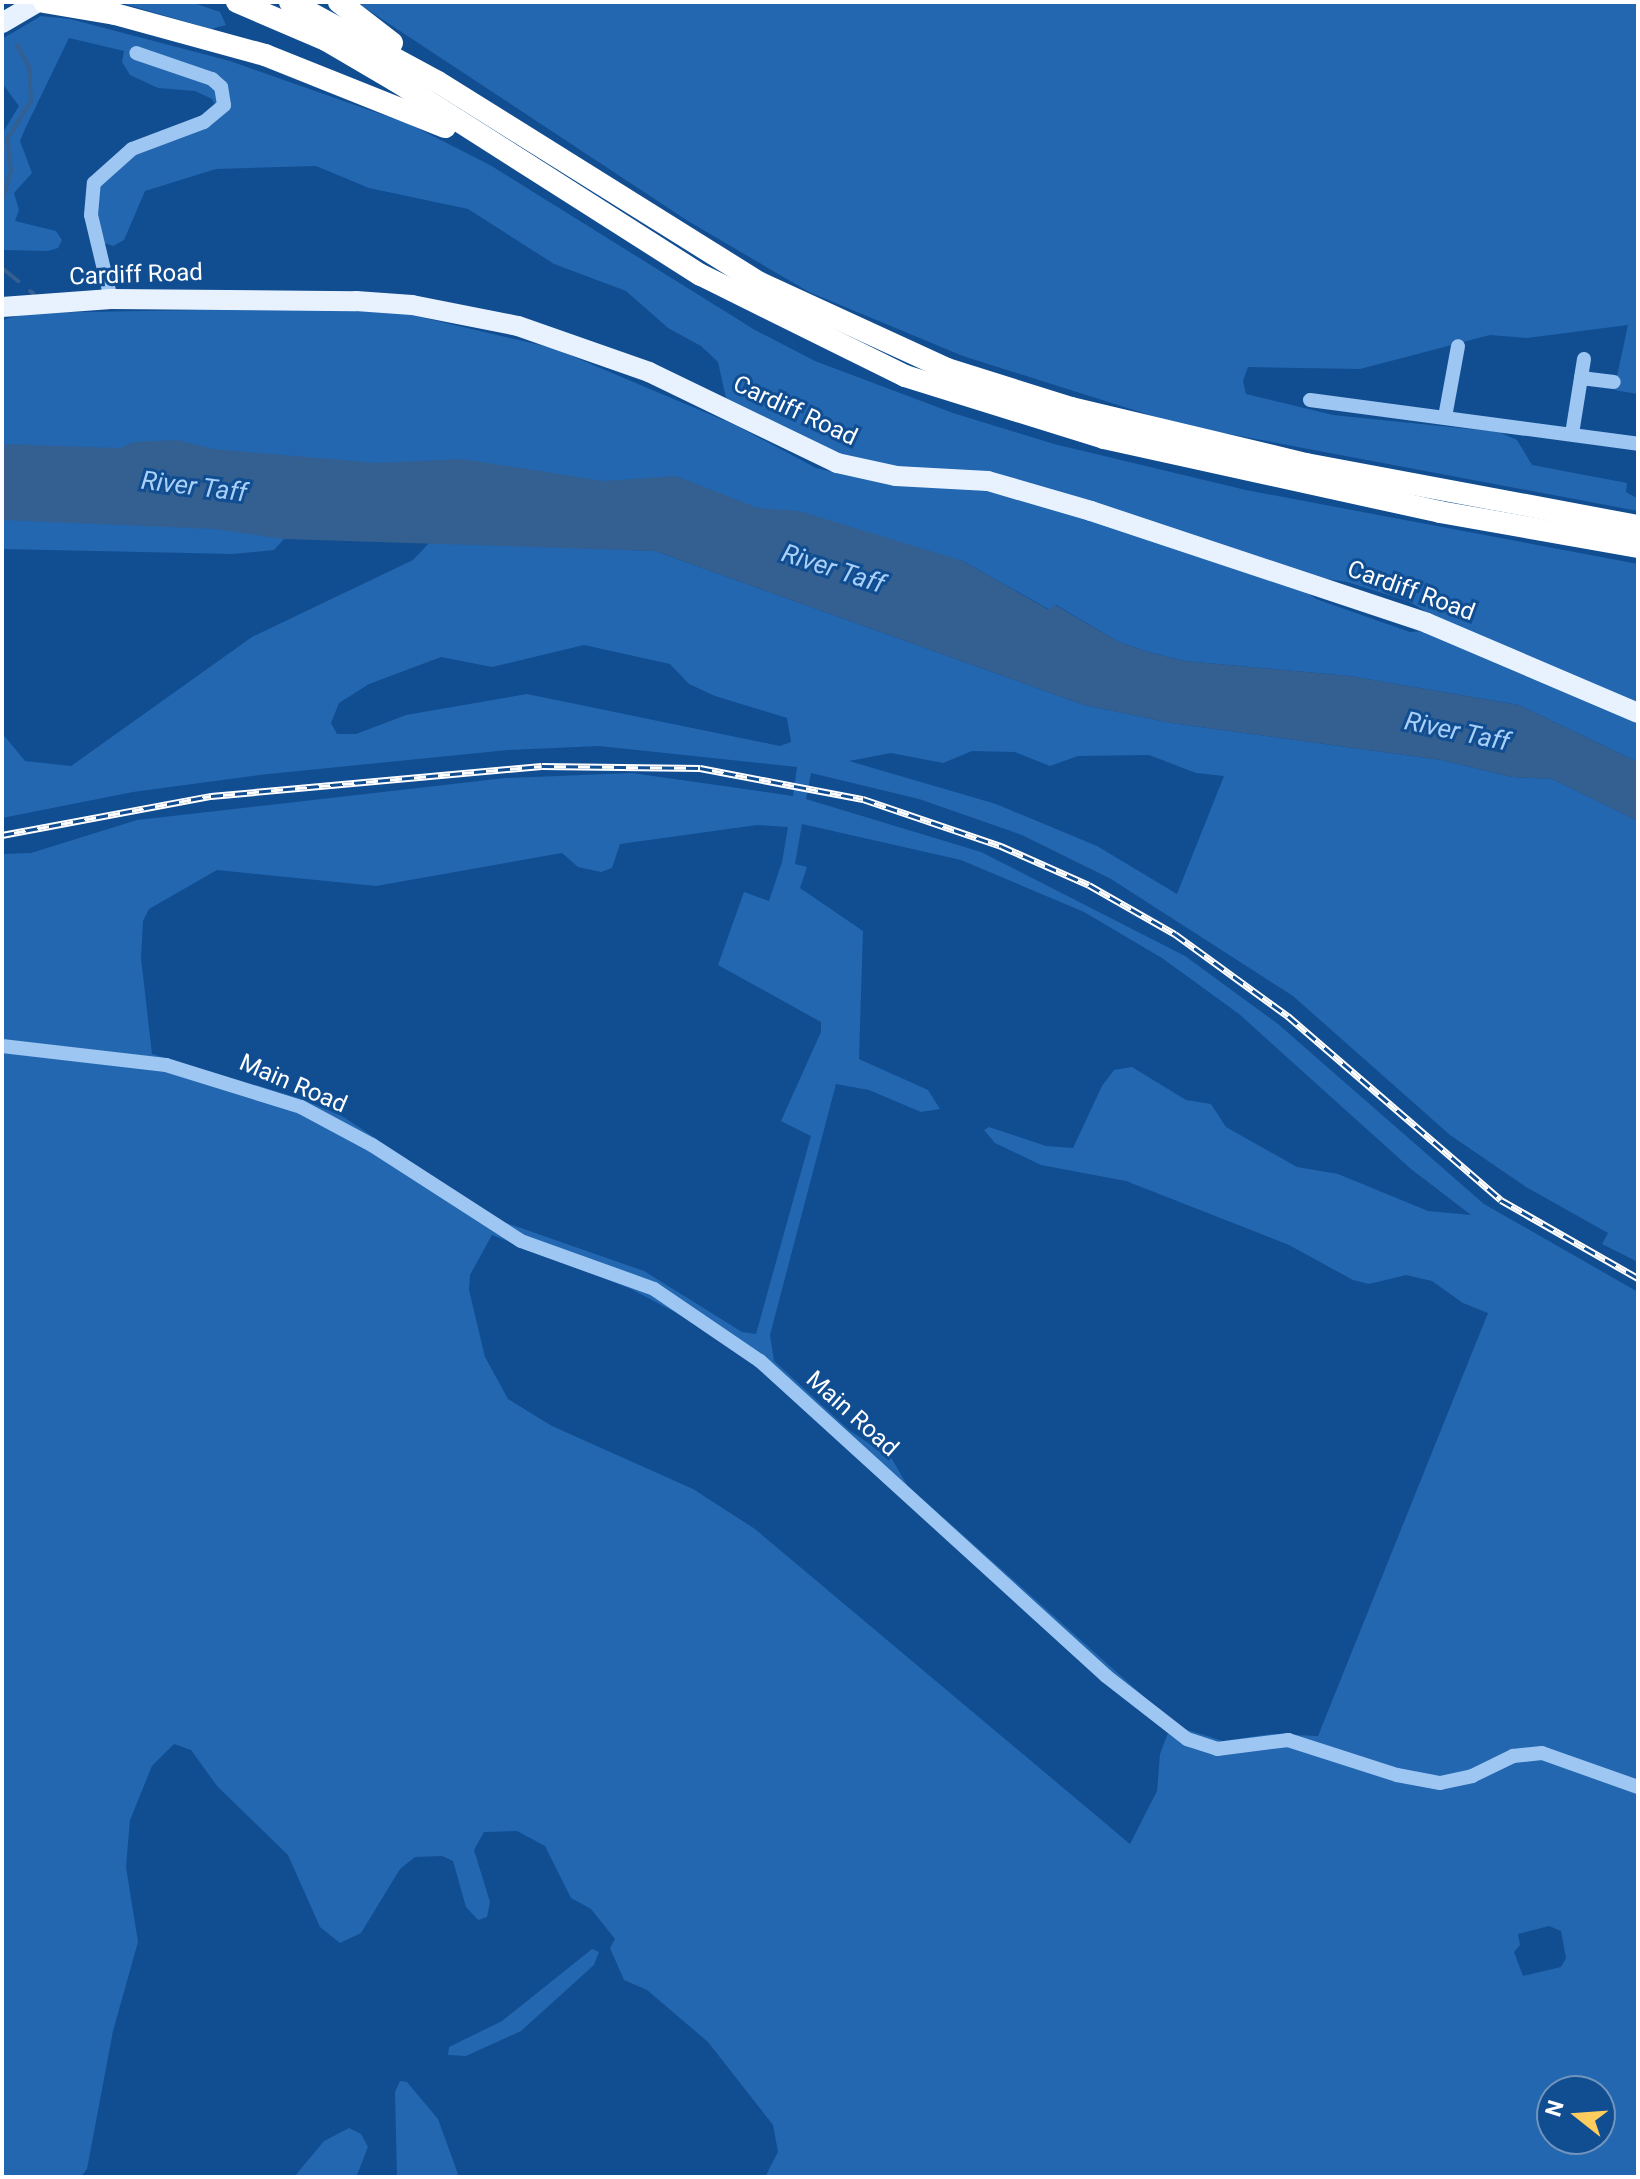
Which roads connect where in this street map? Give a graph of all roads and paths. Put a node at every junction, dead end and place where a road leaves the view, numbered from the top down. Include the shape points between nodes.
1 (41, 2) edge
2 (237, 2) edge
3 (290, 2) edge
4 (339, 2) edge
5 (2, 23) edge
6 (136, 53) dead end
7 (438, 82) junction
8 (494, 147) junction
9 (111, 299) junction
10 (2, 307) edge
11 (1458, 346) dead end
12 (1584, 359) dead end
13 (1581, 378) junction
14 (1614, 382) dead end
15 (1310, 400) dead end
16 (1445, 417) junction
17 (1572, 434) junction
18 (1638, 444) edge
19 (1638, 526) edge
20 (1638, 547) edge
21 (1638, 713) edge
22 (2, 1046) edge
23 (1638, 1787) edge

1 - 5 main road
1 - 8 highway via 115,14 265,55
2 - 8 highway via 326,40
3 - 7 highway
4 - 7 highway
6 - 9 street via 212,79 221,87 224,105 204,122 132,149 94,183 91,215
7 - 19 highway via 760,283 947,369 1071,408 1277,457
8 - 20 highway via 637,238 779,317 961,397 1104,438 1283,479
9 - 10 main road, Cardiff Road
9 - 21 main road, Cardiff Road via 356,301 412,305 518,326 649,372 837,463 896,476 988,481 1091,511 1427,623
11 - 16 street
12 - 13 street
13 - 14 street
13 - 17 street
15 - 16 street
16 - 17 street
17 - 18 street
22 - 23 street, Main Road via 166,1065 289,1102 372,1145 521,1241 654,1289 760,1361 1106,1676 1187,1739 1217,1749 1288,1740 1397,1775 1440,1783 1472,1776 1513,1756 1542,1753

